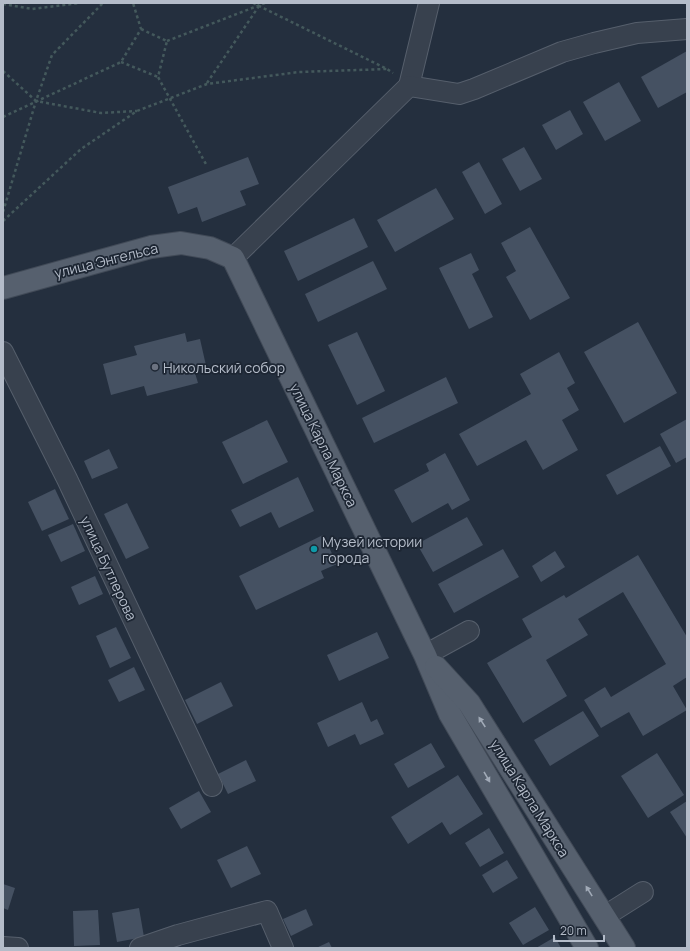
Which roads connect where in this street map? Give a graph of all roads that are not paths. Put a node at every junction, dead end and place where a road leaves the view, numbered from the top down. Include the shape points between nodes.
1 (429, 3) edge
2 (687, 29) edge
3 (409, 86) junction
4 (233, 258) junction
5 (3, 288) edge
6 (3, 352) edge
7 (468, 631) dead end
8 (426, 655) junction
9 (469, 703) junction
10 (450, 714) junction
11 (212, 786) dead end
12 (643, 892) dead end
13 (605, 916) junction
14 (3, 947) edge
15 (18, 948) edge
16 (140, 948) edge
17 (283, 948) edge
18 (587, 948) edge
19 (624, 948) edge

1 - 3 street
2 - 3 street via 637,33 562,52 459,94
3 - 4 street
4 - 5 main road, улица Энгельса via 210,248 180,243 151,247
4 - 8 main road, улица Карла Маркса
6 - 11 street, улица Бутлерова via 67,479
7 - 8 street
8 - 9 main road, улица Карла Маркса
8 - 10 main road, улица Карла Маркса
9 - 10 main road
13 -> 9 main road, улица Карла Маркса
10 -> 18 main road, улица Карла Маркса
12 - 13 street
13 - 19 main road, улица Карла Маркса
14 - 15 street
16 - 17 street via 266,911

